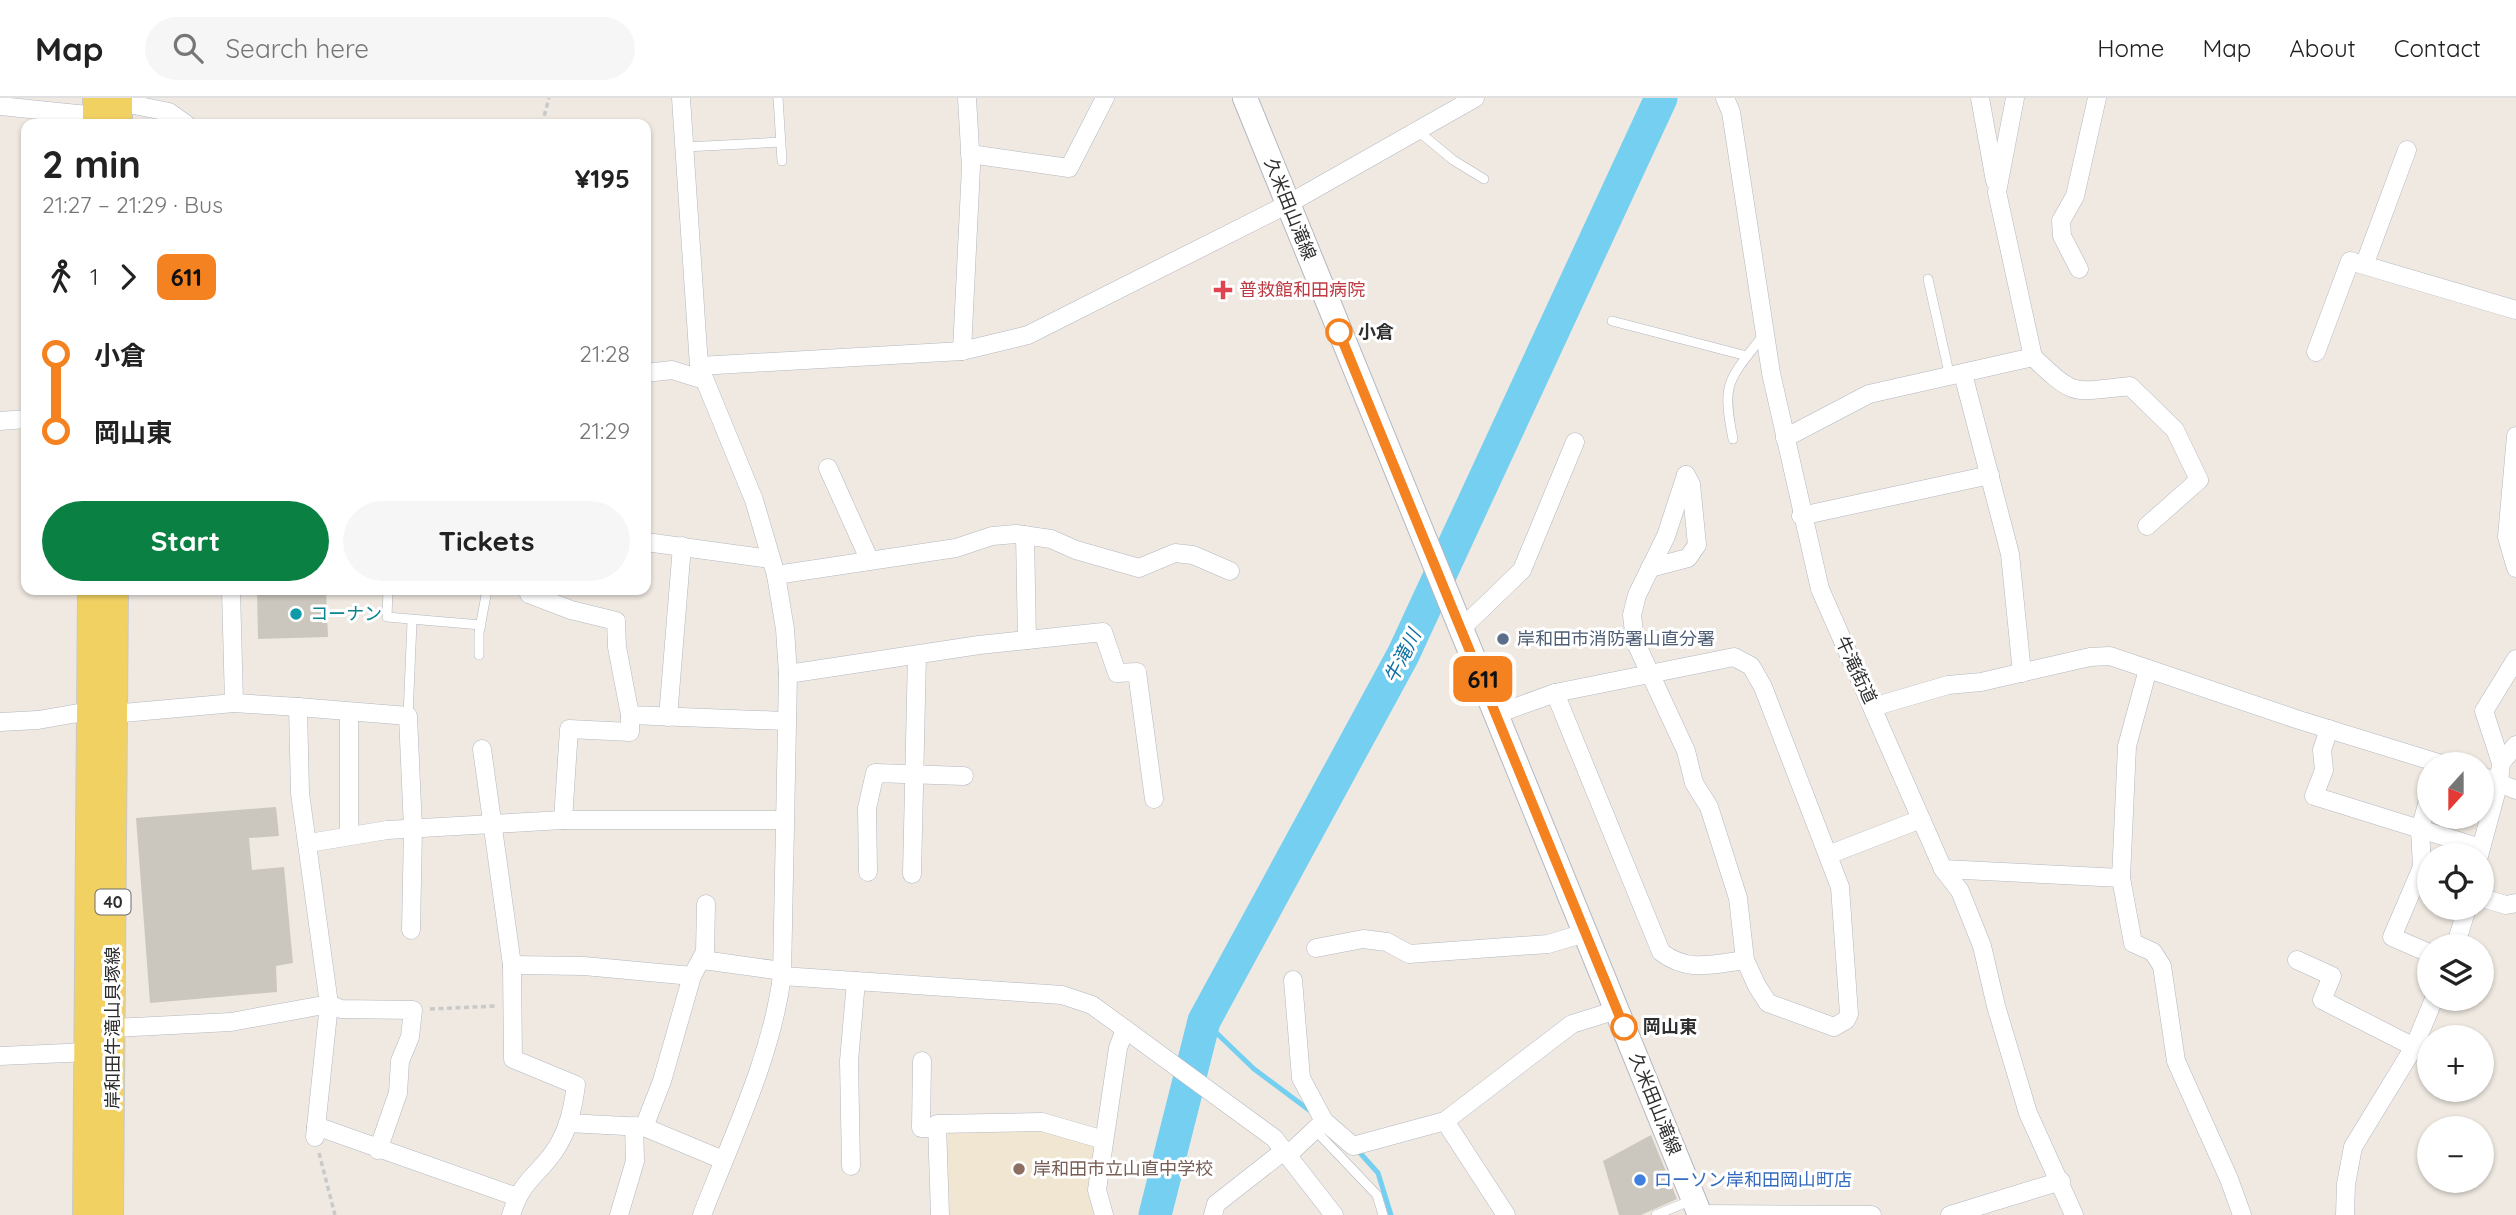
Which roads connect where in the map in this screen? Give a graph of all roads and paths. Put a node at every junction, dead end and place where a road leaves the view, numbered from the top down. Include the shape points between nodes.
1 (549, 98) edge
2 (681, 98) edge
3 (778, 98) edge
4 (967, 98) edge
5 (1105, 98) edge
6 (1245, 98) edge
7 (1475, 98) edge
8 (1724, 98) edge
9 (1980, 98) edge
10 (2015, 98) edge
11 (2097, 98) edge
12 (0, 106) edge
13 (108, 110) edge
14 (179, 119) edge
15 (543, 119) edge
16 (1418, 131) junction
17 (780, 142) junction
18 (685, 147) junction
19 (2407, 150) dead end
20 (970, 154) junction
21 (782, 160) dead end
22 (1484, 179) dead end
23 (1997, 192) junction
24 (1287, 204) junction
25 (2365, 263) junction
26 (2079, 269) dead end
27 (1928, 279) dead end
28 (2516, 310) edge
29 (1612, 321) dead end
30 (1765, 334) junction
31 (962, 351) junction
32 (2316, 352) dead end
33 (1747, 356) junction
34 (2033, 357) junction
35 (651, 372) edge
36 (701, 373) junction
37 (1957, 375) junction
38 (21, 419) edge
39 (0, 421) edge
40 (2516, 436) edge
41 (1785, 438) junction
42 (1733, 439) dead end
43 (1574, 442) dead end
44 (828, 468) dead end
45 (1990, 475) junction
46 (1801, 516) junction
47 (2147, 526) dead end
48 (1025, 535) junction
49 (651, 543) edge
50 (682, 546) junction
51 (869, 559) junction
52 (774, 567) junction
53 (1650, 568) junction
54 (2516, 568) edge
55 (1230, 571) dead end
56 (91, 595) edge
57 (114, 595) edge
58 (231, 595) edge
59 (388, 595) edge
60 (485, 595) edge
61 (532, 595) edge
62 (412, 622) junction
63 (1460, 624) junction
64 (481, 625) junction
65 (1027, 640) junction
66 (479, 655) dead end
67 (917, 655) junction
68 (2516, 659) edge
69 (2148, 669) junction
70 (1650, 673) junction
71 (2022, 673) junction
72 (788, 674) junction
73 (1555, 693) junction
74 (234, 703) junction
75 (1873, 707) junction
76 (298, 708) junction
77 (101, 712) junction
78 (349, 714) junction
79 (1497, 714) junction
80 (630, 715) junction
81 (408, 716) junction
82 (668, 717) junction
83 (785, 721) junction
84 (0, 722) edge
85 (2329, 729) junction
86 (2516, 745) edge
87 (482, 749) dead end
88 (2417, 756) edge
89 (2500, 772) junction
90 (2494, 773) edge
91 (915, 774) junction
92 (964, 776) dead end
93 (2516, 790) edge
94 (1154, 799) dead end
95 (1921, 819) junction
96 (563, 820) junction
97 (784, 820) junction
98 (494, 826) junction
99 (2417, 828) edge
100 (413, 829) junction
101 (2420, 830) edge
102 (2423, 830) edge
103 (349, 835) junction
104 (309, 843) junction
105 (2457, 843) edge
106 (2482, 843) edge
107 (1828, 855) junction
108 (1942, 869) junction
109 (868, 872) dead end
110 (912, 874) dead end
111 (2120, 878) junction
112 (2494, 902) edge
113 (2516, 903) edge
114 (706, 904) dead end
115 (411, 930) dead end
116 (1585, 933) junction
117 (1316, 948) dead end
118 (2417, 948) edge
119 (703, 960) junction
120 (1745, 960) junction
121 (2297, 960) dead end
122 (512, 965) junction
123 (782, 973) junction
124 (692, 976) junction
125 (1293, 980) dead end
126 (856, 981) junction
127 (329, 1004) junction
128 (512, 1005) junction
129 (413, 1010) junction
130 (1617, 1010) junction
131 (2429, 1011) edge
132 (114, 1028) junction
133 (1125, 1029) junction
134 (2414, 1047) junction
135 (88, 1052) junction
136 (0, 1056) edge
137 (922, 1061) dead end
138 (1445, 1121) junction
139 (568, 1123) junction
140 (1319, 1125) junction
141 (639, 1126) junction
142 (938, 1128) junction
143 (315, 1131) junction
144 (1104, 1140) junction
145 (379, 1150) junction
146 (1287, 1152) junction
147 (723, 1160) junction
148 (851, 1166) dead end
149 (2061, 1181) junction
150 (517, 1197) junction
151 (1698, 1210) edge
152 (1499, 1213) edge
153 (86, 1215) edge
154 (110, 1215) edge
155 (335, 1215) edge
156 (512, 1215) edge
157 (619, 1215) edge
158 (702, 1215) edge
159 (940, 1215) edge
160 (1104, 1215) edge
161 (1213, 1215) edge
162 (1334, 1215) edge
163 (1383, 1215) edge
164 (1656, 1215) edge
165 (1872, 1215) edge
166 (1950, 1215) edge
167 (2074, 1215) edge
168 (2242, 1215) edge
169 (2345, 1215) edge

1 - 15 path
2 - 18 street
3 - 17 lane
4 - 20 street
5 - 20 street via 1069,168
6 - 24 street, 久米田山滝線
7 - 16 street
8 - 30 street, 牛滝街道 via 1731,112
9 - 23 street
10 - 23 street
11 - 26 street via 2075,196 2061,222 2062,236
12 - 13 street
13 - 14 street via 169,112
16 - 22 lane
16 - 24 street
17 - 18 lane
17 - 21 lane
18 - 36 street
19 - 25 street
20 - 31 street
23 - 34 street
24 - 31 street via 1028,335
24 - 63 street, 久米田山滝線
25 - 28 street
25 - 32 street via 2350,261
27 - 37 lane
29 - 33 lane
30 - 33 lane
30 - 41 street, 牛滝街道
31 - 36 street
33 - 42 lane via 1727,389
34 - 37 street
34 - 47 street via 2064,386 2077,391 2130,386 2175,430 2199,480
35 - 36 street
36 - 52 street via 754,500
37 - 41 street via 1869,394
37 - 45 street
38 - 39 street
40 - 54 street via 2507,537
41 - 46 street, 牛滝街道
43 - 63 street via 1522,570
44 - 51 street
45 - 46 street
45 - 71 street via 2010,554
46 - 75 street, 牛滝街道 via 1820,589
48 - 51 street via 992,536 956,548
48 - 55 street via 1139,568 1175,553 1193,555
48 - 65 street
49 - 50 street
50 - 52 street
50 - 82 street
51 - 52 street
52 - 72 street
53 - 53 street via 1688,558 1698,545 1686,475
53 - 70 street via 1632,615 1635,641
56 - 77 main road, 岸和田牛滝山貝塚線 / 40
57 - 77 main road, 岸和田牛滝山貝塚線 / 40
58 - 74 street
59 - 62 lane via 387,617
60 - 64 lane
61 - 80 street via 616,621
62 - 64 lane
62 - 81 lane
63 - 79 street, 久米田山滝線
64 - 66 lane
65 - 67 street
65 - 94 street via 1103,632 1117,673 1137,672
67 - 72 street
67 - 91 street
68 - 89 street via 2484,711
69 - 71 street via 2110,656
69 - 85 street
69 - 111 street via 2127,746
70 - 73 street
70 - 107 street via 1734,657 1751,666
70 - 120 street via 1686,751 1694,783 1709,807 1738,898
71 - 75 street via 1948,685
72 - 83 street
73 - 79 street
73 - 120 street via 1661,952 1675,963 1691,967
74 - 76 street
74 - 77 street
75 - 95 street, 牛滝街道
76 - 78 street via 330,708
76 - 104 street via 300,793
77 - 84 street
77 - 132 main road, 岸和田牛滝山貝塚線 / 40
77 - 135 main road, 岸和田牛滝山貝塚線 / 40
78 - 81 street
78 - 103 street
79 - 116 street, 久米田山滝線
80 - 82 street
80 - 96 street via 630,732 569,729
81 - 100 street
82 - 83 street
83 - 97 street
85 - 88 street
85 - 99 street via 2322,750 2324,770 2314,796
86 - 89 street
87 - 98 street
89 - 90 street
89 - 93 street
89 - 106 street
91 - 92 street
91 - 109 street via 875,773 867,808
91 - 110 street
95 - 107 street
95 - 108 street, 牛滝街道
96 - 97 street
96 - 98 street
97 - 123 street
98 - 100 street
98 - 122 street
100 - 103 street
100 - 115 street
101 - 118 street via 2422,867 2392,937
102 - 105 street
103 - 104 street
104 - 127 street
107 - 120 street via 1840,887 1846,1020 1833,1027 1768,1003
108 - 111 street
108 - 149 street, 牛滝街道 via 1960,891 1982,946 2028,1113
111 - 168 street via 2133,943 2153,952 2162,966 2176,1061
112 - 113 street
114 - 119 street
116 - 117 street via 1548,944 1409,954 1387,942 1363,939
116 - 130 street, 久米田山滝線
119 - 123 street
119 - 124 street
121 - 134 street via 2332,976 2322,1000
122 - 124 street
122 - 128 street
123 - 126 street
123 - 147 street via 764,1056
124 - 141 street via 662,1082
125 - 140 street via 1301,1078
126 - 133 street via 1062,995 1092,1005
126 - 148 street via 849,1061
127 - 129 street via 341,1009
127 - 132 street via 231,1022
127 - 143 street
128 - 129 path
128 - 139 street via 513,1059 576,1085
129 - 145 street via 410,1037 400,1061 398,1093
130 - 138 street via 1572,1024
130 - 151 street, 久米田山滝線
131 - 134 street
132 - 135 street
132 - 154 main road, 岸和田牛滝山貝塚線 / 40
133 - 144 street
133 - 146 street
134 - 169 street via 2353,1147
135 - 136 street
135 - 153 main road, 岸和田牛滝山貝塚線 / 40
137 - 142 street via 921,1128
138 - 140 street via 1353,1146
138 - 152 street
139 - 141 street
139 - 150 street via 556,1149
140 - 146 street
140 - 163 lane via 1377,1195
141 - 147 street
141 - 157 street via 635,1161
142 - 144 street via 937,1124 1042,1122
142 - 159 street
143 - 145 street
143 - 155 path
144 - 160 street via 1097,1190
145 - 150 street
146 - 161 street via 1216,1204
146 - 162 street
147 - 158 street
149 - 166 street
149 - 167 street, 牛滝街道
150 - 156 street
151 - 164 lane
151 - 165 street

